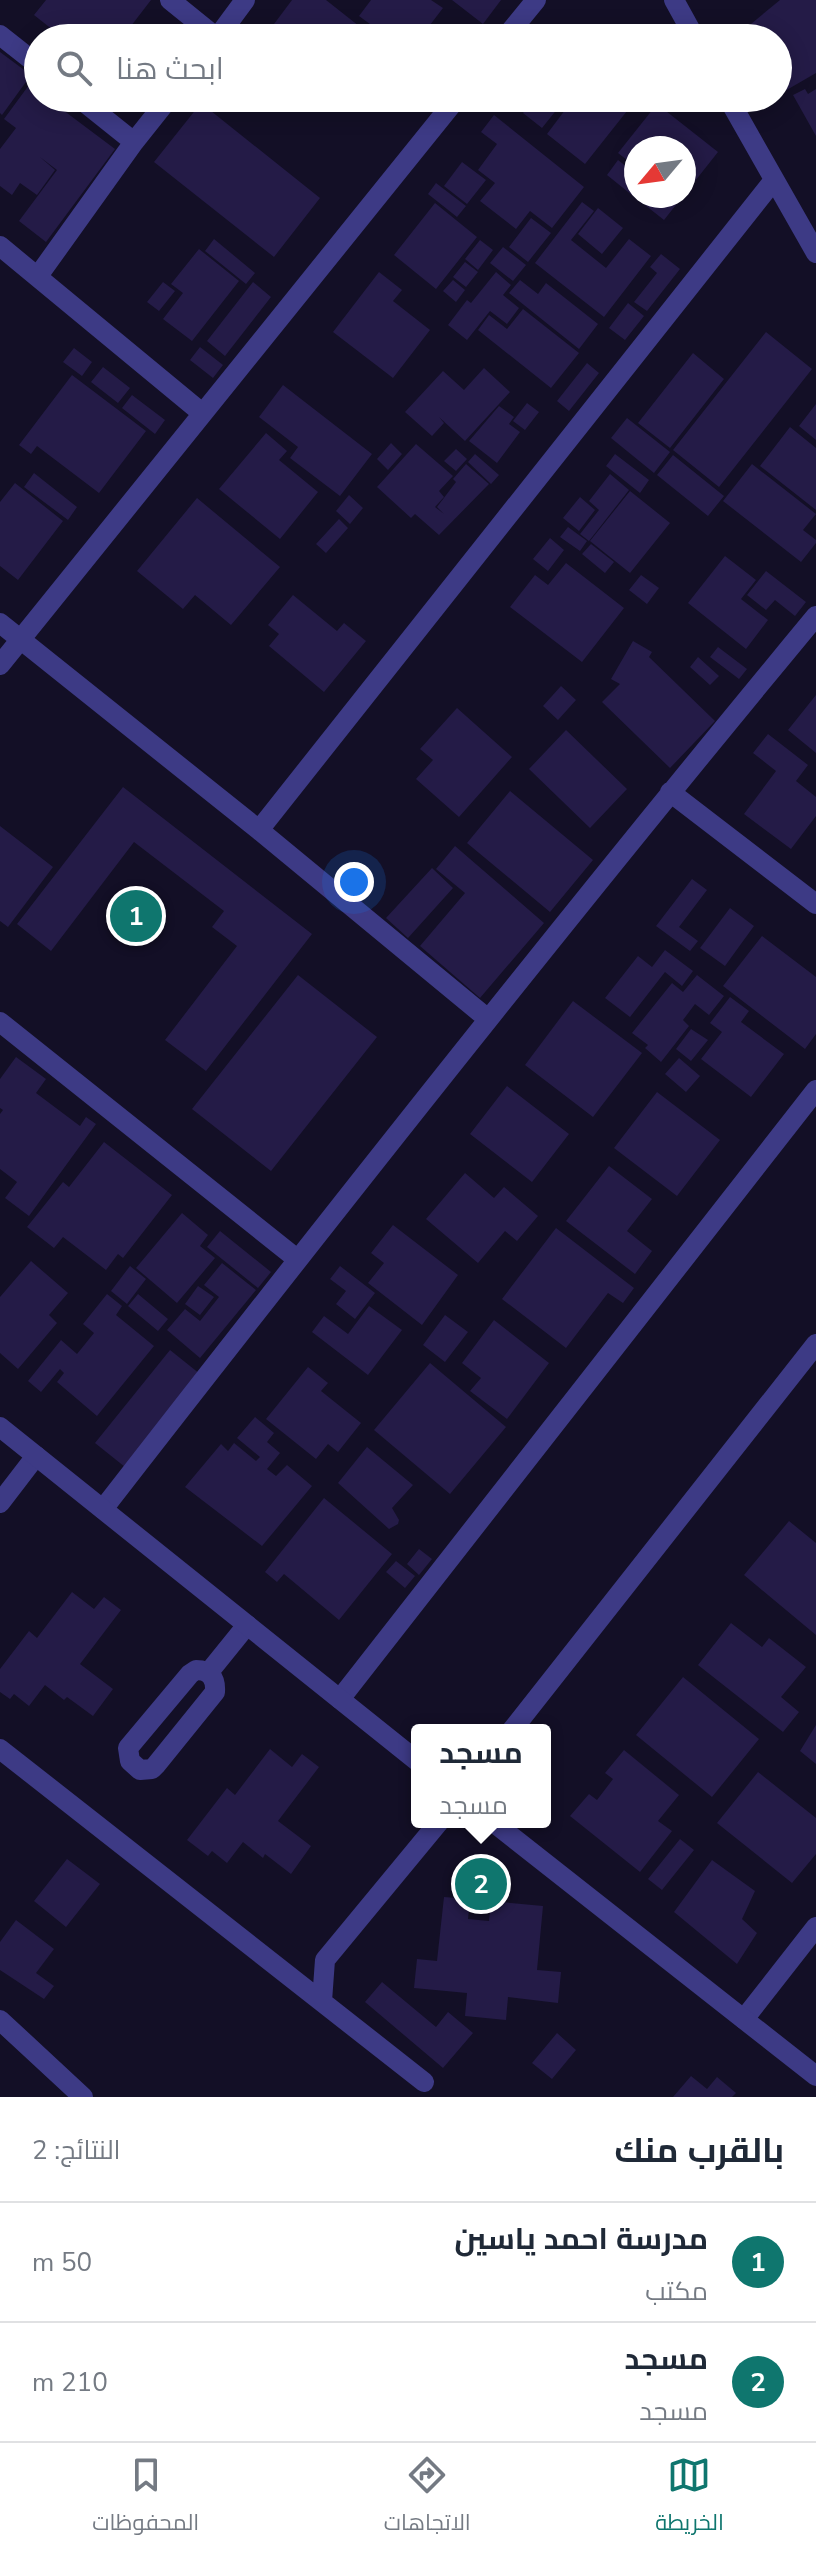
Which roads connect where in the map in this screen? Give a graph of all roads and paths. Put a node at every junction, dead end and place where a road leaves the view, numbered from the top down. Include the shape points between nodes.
1 (170, 0) edge
2 (245, 0) edge
3 (536, 0) edge
4 (674, 0) edge
5 (200, 24) edge
6 (227, 24) edge
7 (516, 24) edge
8 (687, 24) edge
9 (0, 35) edge
10 (24, 54) edge
11 (96, 112) edge
12 (158, 112) edge
13 (446, 112) edge
14 (736, 112) edge
15 (134, 142) junction
16 (774, 180) junction
17 (0, 246) edge
18 (816, 253) edge
19 (38, 276) junction
20 (202, 413) junction
21 (816, 616) edge
22 (0, 623) edge
23 (21, 639) junction
24 (0, 665) edge
25 (670, 792) junction
26 (259, 830) junction
27 (816, 904) edge
28 (488, 1019) junction
29 (0, 1022) edge
30 (816, 1090) edge
31 (297, 1259) junction
32 (816, 1344) edge
33 (0, 1427) edge
34 (36, 1456) junction
35 (0, 1503) edge
36 (103, 1509) junction
37 (247, 1625) junction
38 (209, 1672) junction
39 (340, 1699) junction
40 (517, 1724) edge
41 (0, 1749) edge
42 (411, 1756) edge
43 (434, 1828) edge
44 (501, 1828) edge
45 (816, 1927) edge
46 (322, 2001) junction
47 (744, 2019) junction
48 (0, 2020) edge
49 (816, 2076) edge
50 (424, 2082) dead end
51 (83, 2097) edge

1 - 5 street
2 - 6 street
3 - 7 street
4 - 8 street
9 - 10 street
11 - 15 street
12 - 15 street
13 - 20 street
14 - 16 street
15 - 19 street
16 - 18 street
16 - 26 street
17 - 19 street
19 - 20 street
20 - 23 street
21 - 25 street
22 - 23 street
23 - 24 street
23 - 26 street
25 - 27 street
25 - 28 street
26 - 28 street
28 - 31 street
29 - 31 street
30 - 39 street
31 - 36 street
32 - 40 street
33 - 34 street
34 - 35 street
34 - 36 street
36 - 37 street
37 - 38 street
37 - 39 street
38 - 38 street via 190,1674 132,1743 127,1755 140,1770 152,1769 215,1692
39 - 42 street
41 - 46 street
43 - 46 street via 325,1960
44 - 47 street
45 - 47 street
46 - 50 street
47 - 49 street
48 - 51 street

